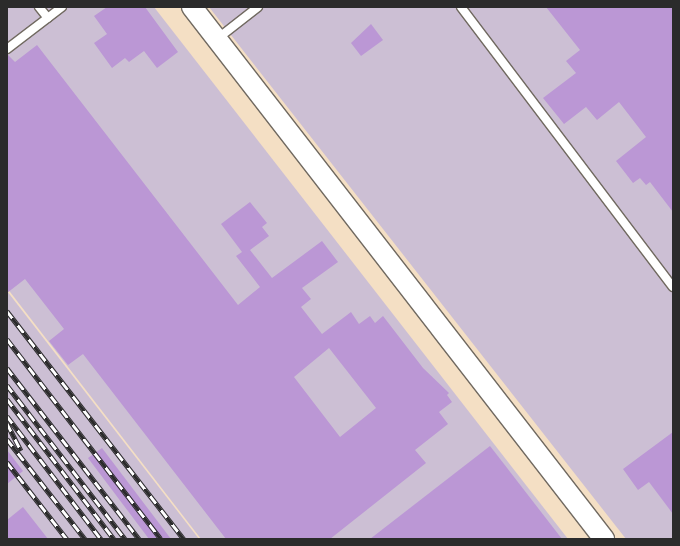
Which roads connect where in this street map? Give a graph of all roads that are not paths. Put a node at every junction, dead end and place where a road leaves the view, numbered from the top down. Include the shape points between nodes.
1 (39, 7) edge
2 (62, 7) edge
3 (192, 7) edge
4 (258, 7) edge
5 (461, 7) edge
6 (48, 18) junction
7 (217, 39) junction
8 (7, 49) edge
9 (673, 287) edge
10 (604, 539) edge

1 - 6 lane
2 - 6 lane
3 - 7 street
4 - 7 lane
5 - 9 lane
6 - 8 lane
7 - 10 street

